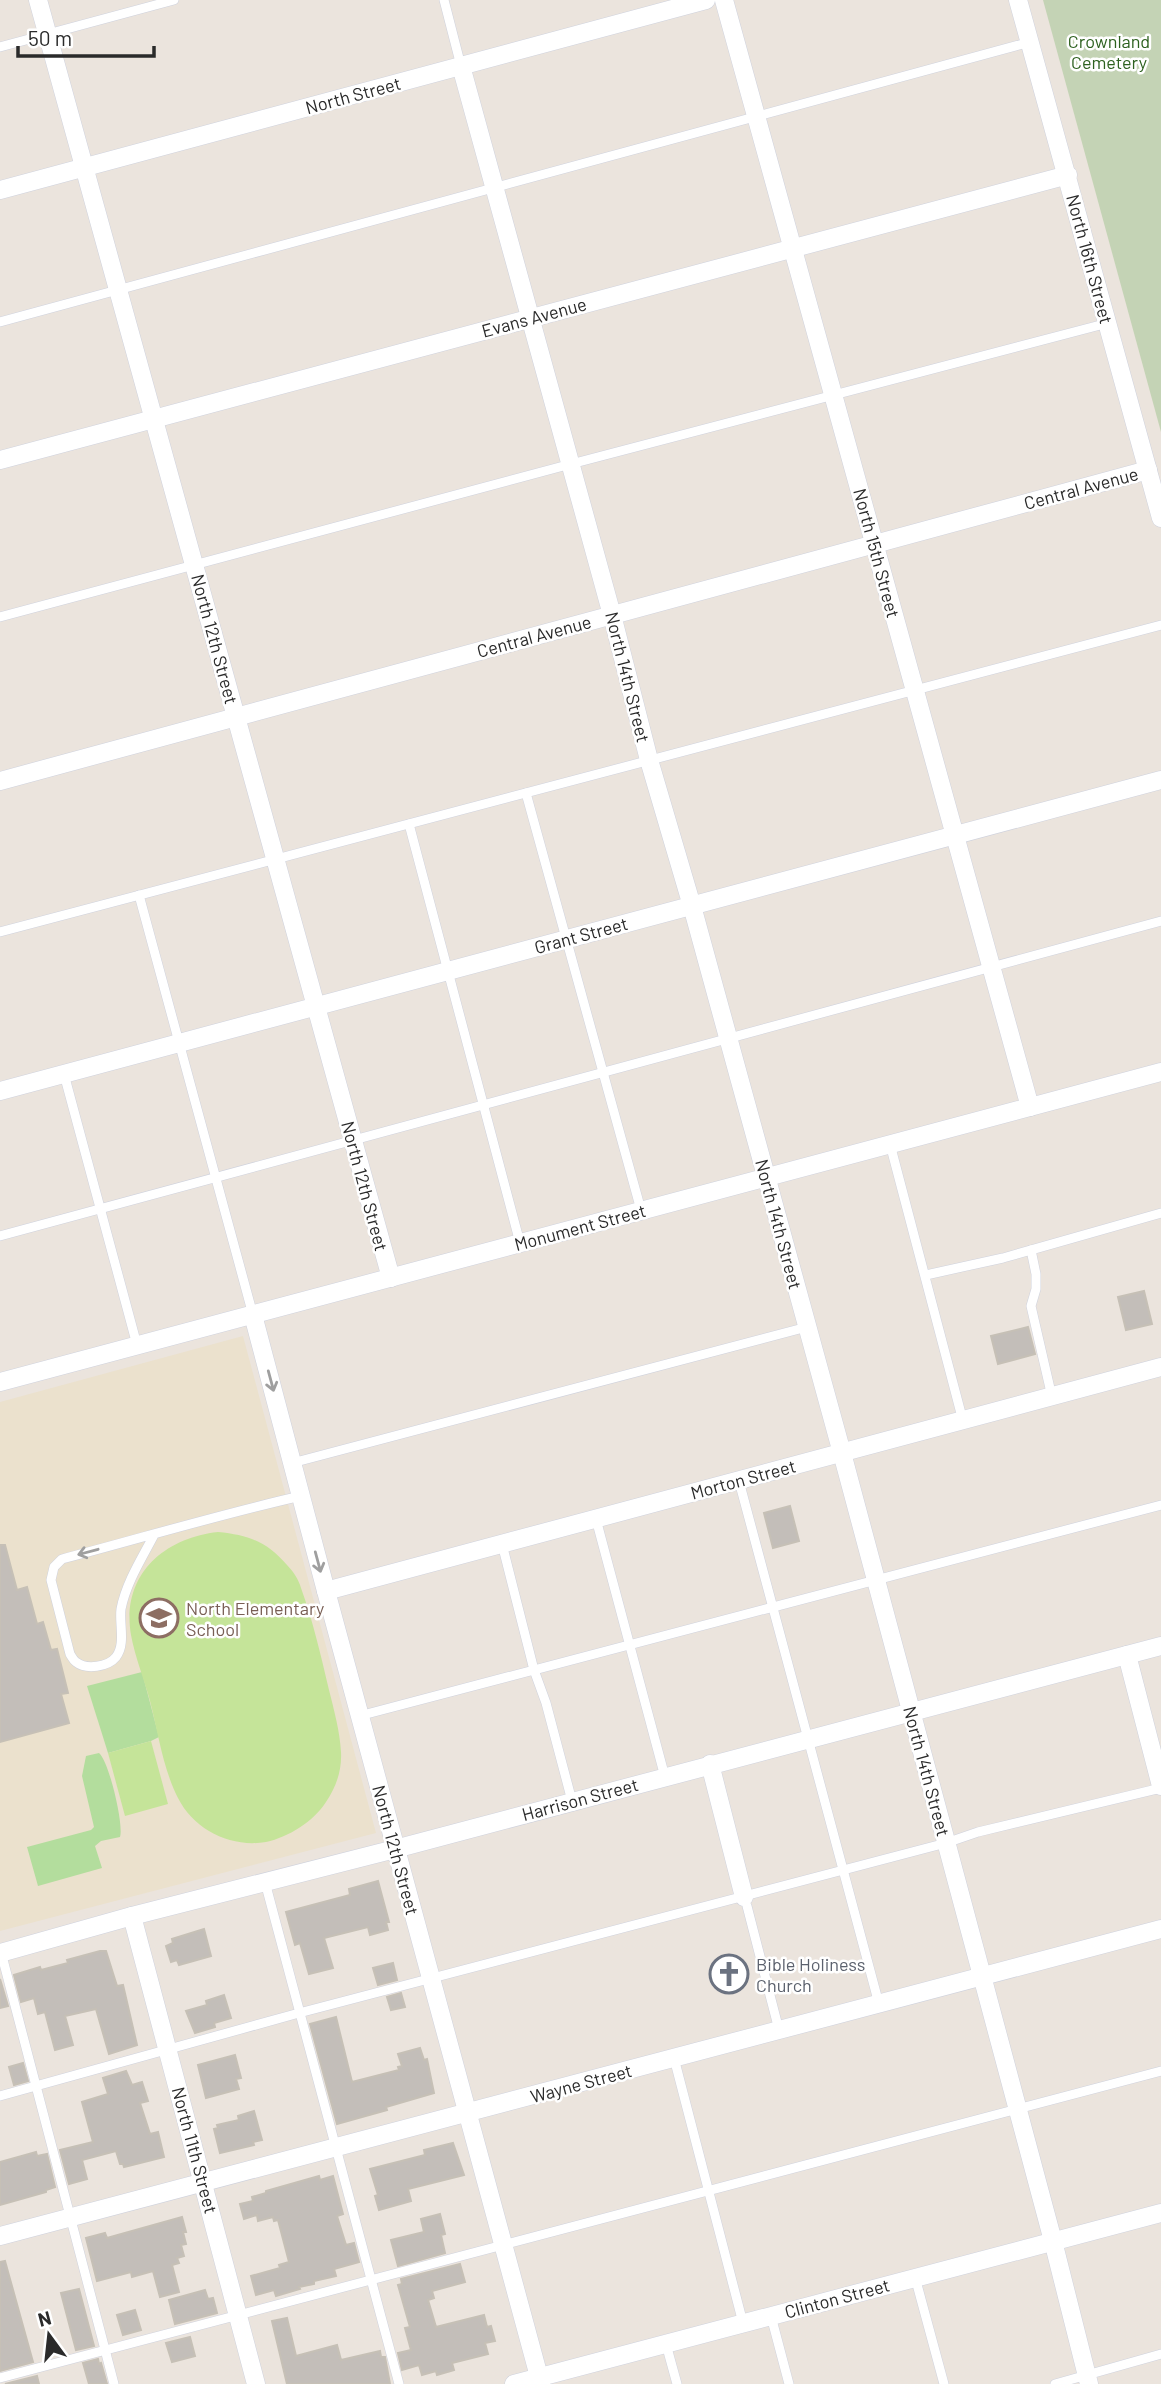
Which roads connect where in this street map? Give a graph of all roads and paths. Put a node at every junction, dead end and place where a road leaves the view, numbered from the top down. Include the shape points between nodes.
1 (38, 0) edge
2 (174, 0) edge
3 (444, 0) edge
4 (706, 0) edge
5 (724, 0) edge
6 (1018, 0) edge
7 (48, 34) junction
8 (1030, 42) junction
9 (0, 47) edge
10 (461, 66) junction
11 (756, 118) junction
12 (85, 167) junction
13 (1068, 175) junction
14 (495, 188) junction
15 (0, 190) edge
16 (792, 248) junction
17 (118, 289) junction
18 (531, 318) junction
19 (0, 322) edge
20 (1108, 323) junction
21 (833, 395) junction
22 (154, 419) junction
23 (0, 460) edge
24 (570, 464) junction
25 (1148, 470) junction
26 (1161, 518) edge
27 (874, 544) junction
28 (194, 565) junction
29 (612, 615) junction
30 (0, 617) edge
31 (1161, 625) edge
32 (914, 690) junction
33 (236, 717) junction
34 (649, 760) junction
35 (1161, 780) edge
36 (0, 781) edge
37 (526, 793) junction
38 (409, 824) junction
39 (954, 835) junction
40 (275, 859) junction
41 (139, 895) junction
42 (692, 906) junction
43 (1161, 921) edge
44 (0, 932) edge
45 (566, 939) junction
46 (991, 968) junction
47 (448, 971) junction
48 (316, 1006) junction
49 (728, 1039) junction
50 (179, 1043) junction
51 (603, 1072) junction
52 (1161, 1072) edge
53 (64, 1073) junction
54 (0, 1091) edge
55 (484, 1105) junction
56 (1030, 1107) junction
57 (353, 1140) junction
58 (890, 1144) junction
59 (766, 1176) junction
60 (216, 1177) junction
61 (100, 1209) junction
62 (641, 1210) junction
63 (1161, 1213) edge
64 (0, 1236) edge
65 (520, 1243) junction
66 (1031, 1250) junction
67 (926, 1275) junction
68 (391, 1278) junction
69 (253, 1315) junction
70 (807, 1327) junction
71 (137, 1346) junction
72 (1161, 1367) edge
73 (0, 1382) edge
74 (1052, 1396) junction
75 (963, 1420) junction
76 (842, 1453) junction
77 (292, 1463) junction
78 (739, 1480) junction
79 (301, 1496) junction
80 (1161, 1505) edge
81 (596, 1519) junction
82 (154, 1535) junction
83 (502, 1544) junction
84 (876, 1580) junction
85 (326, 1591) junction
86 (773, 1607) junction
87 (631, 1644) junction
88 (1161, 1646) edge
89 (1127, 1655) junction
90 (534, 1670) junction
91 (911, 1711) junction
92 (359, 1716) junction
93 (808, 1739) junction
94 (710, 1765) junction
95 (665, 1777) junction
96 (1161, 1787) edge
97 (572, 1801) junction
98 (946, 1843) junction
99 (395, 1849) junction
100 (843, 1871) junction
101 (265, 1882) junction
102 (746, 1902) junction
103 (132, 1916) junction
104 (1161, 1929) edge
105 (1, 1952) edge
106 (981, 1977) junction
107 (430, 1979) junction
108 (879, 2004) junction
109 (299, 2013) junction
110 (779, 2030) junction
111 (168, 2050) junction
112 (674, 2058) junction
113 (1161, 2071) edge
114 (36, 2087) junction
115 (0, 2096) edge
116 (1017, 2109) junction
117 (466, 2113) junction
118 (335, 2147) junction
119 (204, 2182) junction
120 (709, 2191) junction
121 (1161, 2213) edge
122 (71, 2218) junction
123 (0, 2236) edge
124 (1053, 2241) junction
125 (503, 2245) junction
126 (915, 2277) junction
127 (371, 2280) junction
128 (239, 2315) junction
129 (771, 2316) junction
130 (743, 2323) junction
131 (666, 2344) junction
132 (104, 2351) junction
133 (1161, 2354) edge
134 (0, 2378) edge
135 (1087, 2380) edge
136 (540, 2381) edge
137 (114, 2384) edge
138 (256, 2384) edge
139 (399, 2384) edge
140 (513, 2384) edge
141 (677, 2384) edge
142 (789, 2384) edge
143 (944, 2384) edge
144 (1055, 2384) edge

1 - 7 street, North 12th Street
2 - 7 lane
3 - 10 lane
4 - 10 street, North Street
5 - 11 street, North 15th Street
6 - 8 street, North 16th Street
7 - 9 lane
7 - 12 street, North 12th Street
8 - 11 lane
8 - 13 street, North 16th Street
10 - 12 street, North Street
10 - 14 street, North 14th Street
11 - 14 lane
11 - 16 street, North 15th Street
12 - 15 street, North Street
12 - 17 street, North 12th Street
13 - 16 street, Evans Avenue
13 - 20 street, North 16th Street
14 - 17 lane
14 - 18 street, North 14th Street
16 - 18 street, Evans Avenue
16 - 21 street, North 15th Street
17 - 19 lane
17 - 22 street, North 12th Street
18 - 22 street, Evans Avenue
18 - 24 street, North 14th Street
20 - 21 lane
20 - 25 street, North 16th Street
21 - 24 lane
21 - 27 street, North 15th Street
22 - 23 street, Evans Avenue
22 - 28 street, North 12th Street
24 - 28 lane
24 - 29 street, North 14th Street
25 - 26 street, North 16th Street
25 - 27 street, Central Avenue
27 - 29 street, Central Avenue
27 - 32 street, North 15th Street
28 - 30 lane
28 - 33 street, North 12th Street
29 - 33 street, Central Avenue
29 - 34 street, North 14th Street
31 - 32 lane
32 - 34 lane
32 - 39 street, North 15th Street
33 - 36 street, Central Avenue
33 - 40 street, North 12th Street
34 - 37 lane
34 - 42 street, North 14th Street
35 - 39 street, Grant Street
37 - 38 lane
37 - 45 lane
38 - 40 lane
38 - 47 lane
39 - 42 street, Grant Street
39 - 46 street, North 15th Street
40 - 41 lane
40 - 48 street, North 12th Street
41 - 44 lane
41 - 50 lane
42 - 45 street, Grant Street
42 - 49 street, North 14th Street
43 - 46 lane
45 - 47 street, Grant Street
45 - 51 lane
46 - 49 lane
46 - 56 street, North 15th Street
47 - 48 street, Grant Street
47 - 55 lane
48 - 50 street, Grant Street
48 - 57 street, North 12th Street
49 - 51 lane
49 - 59 street, North 14th Street
50 - 53 street, Grant Street
50 - 60 lane
51 - 55 lane
51 - 62 lane
52 - 56 street, Monument Street
53 - 54 street, Grant Street
53 - 61 lane
55 - 57 lane
55 - 65 lane
56 - 58 street, Monument Street
57 - 60 lane
57 - 68 street, North 12th Street
58 - 59 street, Monument Street
58 - 67 lane
59 - 62 street, Monument Street
59 - 70 street, North 14th Street
60 - 61 lane
60 - 69 lane
61 - 64 lane
61 - 71 lane
62 - 65 street, Monument Street
63 - 66 lane
65 - 68 street, Monument Street
66 - 67 lane
66 - 74 lane via 1037,1274 1031,1306
67 - 75 lane
68 - 69 street, Monument Street
69 - 71 street, Monument Street
69 -> 77 street, North 12th Street
70 - 76 street, North 14th Street
70 - 77 lane
71 - 73 street, Monument Street
72 - 74 street, Morton Street
74 - 75 street, Morton Street
75 - 76 street, Morton Street
76 - 78 street, Morton Street
76 - 84 street, North 14th Street
77 - 79 street, North 12th Street
78 - 81 street, Morton Street
78 - 86 lane
79 - 82 lane
79 -> 85 street, North 12th Street
80 - 84 lane
81 - 83 street, Morton Street
81 - 87 lane
82 -> 82 lane via 62,1559 54,1567 51,1580 76,1662 98,1667 116,1658 129,1584
83 - 85 street, Morton Street
83 - 90 lane
84 - 86 lane
84 - 91 street, North 14th Street
85 - 92 street, North 12th Street
86 - 87 lane
86 - 93 lane
87 - 90 lane
87 - 95 lane
88 - 89 street, Harrison Street
89 - 91 street, Harrison Street
89 - 96 street
90 - 92 lane
90 - 97 lane
91 - 93 street, Harrison Street
91 - 98 street, North 14th Street
92 - 99 street, North 12th Street
93 - 94 street, Harrison Street
93 - 100 lane
94 - 95 street, Harrison Street
94 - 102 street
95 - 97 street, Harrison Street
96 - 98 lane
97 - 99 street, Harrison Street
98 - 100 lane
98 - 106 street, North 14th Street
99 - 101 street, Harrison Street
99 - 107 street, North 12th Street
100 - 102 lane
100 - 108 lane
101 - 103 street, Harrison Street
101 - 109 lane
102 - 107 lane
102 - 110 lane
103 - 105 street, Harrison Street
103 - 111 street, North 11th Street
104 - 106 street, Wayne Street
105 - 114 lane
106 - 108 street, Wayne Street
106 - 116 street, North 14th Street
107 - 109 lane
107 - 117 street, North 12th Street
108 - 110 street, Wayne Street
109 - 111 lane
109 - 118 lane
110 - 112 street, Wayne Street
111 - 114 lane
111 - 119 street, North 11th Street
112 - 117 street, Wayne Street
112 - 120 lane
113 - 116 lane
114 - 115 lane
114 - 122 lane
116 - 120 lane
116 - 124 street, North 14th Street
117 - 118 street, Wayne Street
117 - 125 street, North 12th Street
118 - 119 street, Wayne Street
118 - 127 lane
119 - 122 street, Wayne Street
119 - 128 street, North 11th Street
120 - 125 lane
120 - 130 lane
121 - 124 street, Clinton Street
122 - 123 street, Wayne Street
122 - 132 lane
124 - 126 street, Clinton Street
124 - 135 street, North 14th Street
125 - 127 lane
125 - 136 street, North 12th Street
126 - 129 street, Clinton Street
126 - 143 lane
127 - 128 lane
127 - 139 lane
128 - 132 lane
128 - 138 street, North 11th Street
129 - 130 street, Clinton Street
129 - 142 lane
130 - 131 street, Clinton Street
131 - 136 street, Clinton Street
131 - 141 lane
132 - 134 lane
132 - 137 lane
133 - 135 lane
135 - 144 lane
136 - 140 street, Clinton Street

